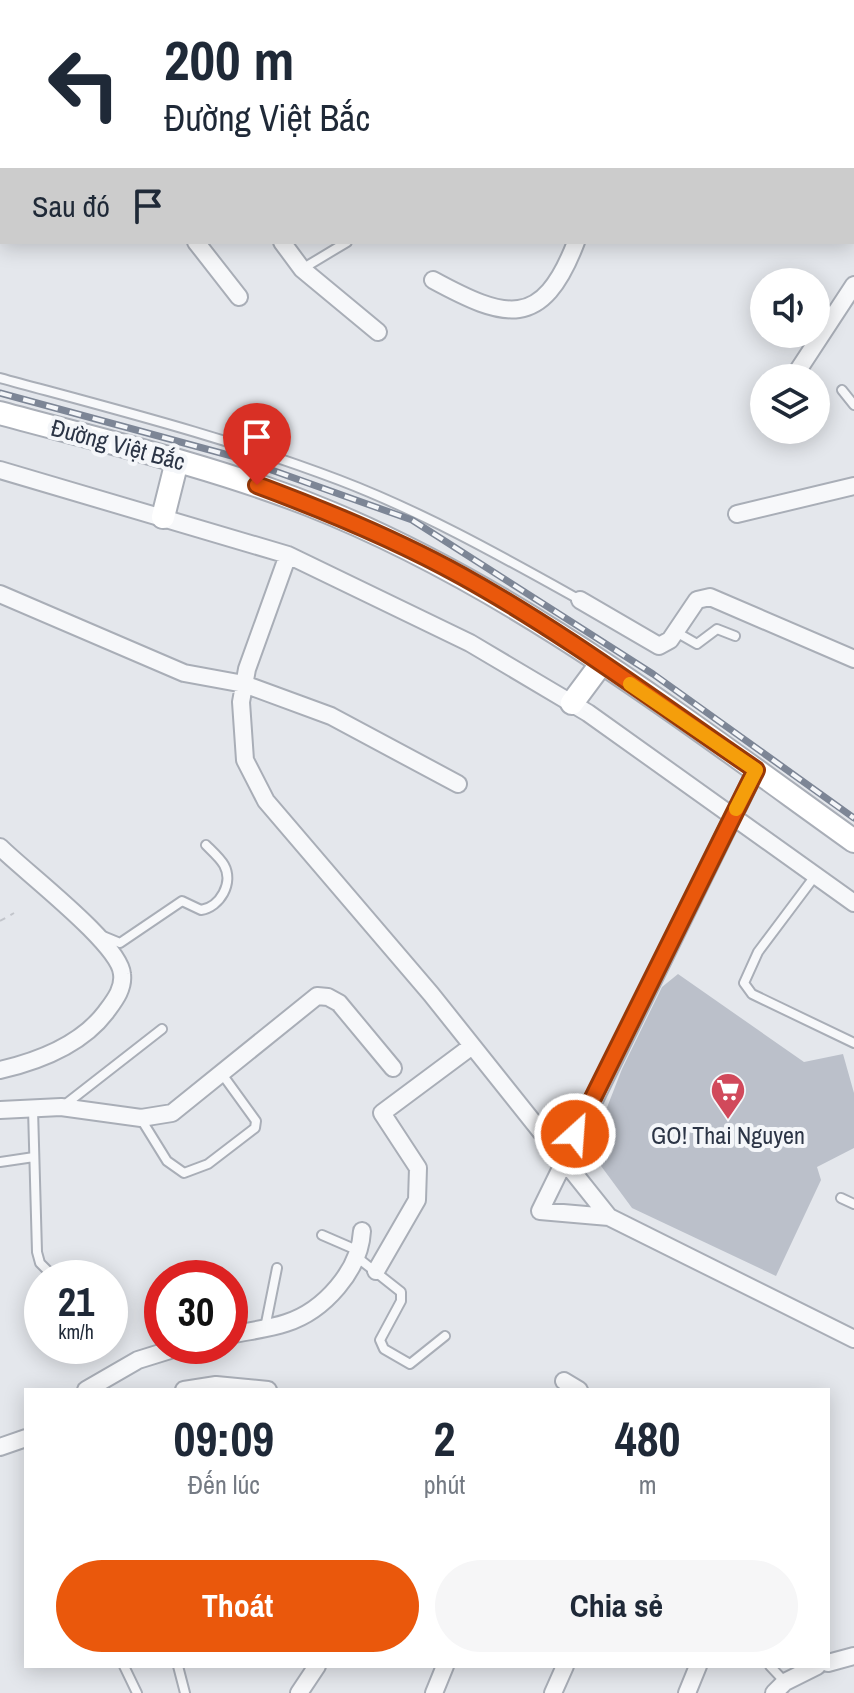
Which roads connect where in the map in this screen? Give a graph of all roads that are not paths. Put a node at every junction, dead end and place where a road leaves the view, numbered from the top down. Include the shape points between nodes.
1 (198, 244) edge
2 (283, 244) edge
3 (344, 244) edge
4 (575, 244) edge
5 (302, 269) junction
6 (433, 280) dead end
7 (854, 285) edge
8 (239, 297) dead end
9 (378, 332) dead end
10 (802, 364) edge
11 (0, 378) edge
12 (842, 390) dead end
13 (854, 405) edge
14 (0, 413) edge
15 (177, 461) junction
16 (0, 470) edge
17 (854, 486) edge
18 (737, 514) dead end
19 (163, 517) junction
20 (288, 555) junction
21 (0, 594) edge
22 (580, 600) joint
23 (676, 632) junction
24 (735, 636) dead end
25 (854, 659) edge
26 (601, 664) junction
27 (244, 684) junction
28 (572, 703) junction
29 (756, 770) junction
30 (458, 784) dead end
31 (733, 816) junction
32 (854, 841) edge
33 (206, 845) dead end
34 (0, 847) edge
35 (815, 876) junction
36 (854, 903) edge
37 (92, 930) junction
38 (162, 1029) dead end
39 (854, 1043) edge
40 (472, 1046) junction
41 (393, 1068) dead end
42 (0, 1070) edge
43 (222, 1074) junction
44 (61, 1107) junction
45 (33, 1108) junction
46 (0, 1110) edge
47 (141, 1118) junction
48 (34, 1157) junction
49 (562, 1160) junction
50 (0, 1162) edge
51 (841, 1198) dead end
52 (854, 1204) edge
53 (609, 1217) junction
54 (362, 1231) dead end
55 (322, 1235) dead end
56 (359, 1255) junction
57 (41, 1260) edge
58 (277, 1268) dead end
59 (376, 1271) junction
60 (265, 1328) junction
61 (248, 1331) edge
62 (445, 1336) dead end
63 (854, 1339) edge
64 (144, 1358) edge
65 (89, 1388) edge
66 (197, 1388) edge
67 (247, 1388) edge
68 (24, 1439) edge
69 (0, 1447) edge
70 (854, 1656) edge
71 (830, 1662) edge
72 (125, 1668) edge
73 (179, 1668) edge
74 (316, 1668) edge
75 (444, 1668) edge
76 (564, 1668) edge
77 (697, 1668) edge
78 (812, 1668) edge
79 (787, 1679) edge
80 (302, 1692) edge
81 (137, 1693) edge
82 (185, 1693) edge
83 (434, 1693) edge
84 (553, 1693) edge
85 (687, 1693) edge

1 - 8 street
2 - 5 street
3 - 5 lane
4 - 6 street via 563,276 521,310 481,306
5 - 9 street
7 - 10 street
11 - 22 lane via 209,435 340,481 418,513
12 - 13 lane
14 - 15 main road, Đường Việt Bắc
15 - 19 main road
15 - 26 main road, Đường Việt Bắc via 310,505 389,540 462,576
16 - 19 street
17 - 18 street
19 - 20 street
20 - 27 street
20 - 28 street via 470,643
21 - 27 street via 184,673
22 - 23 street via 653,646 665,644
23 - 24 lane via 697,644 717,629
23 - 25 street via 697,600 710,597
26 - 28 main road
26 - 29 main road, Đường Việt Bắc
27 - 30 street via 331,716
27 - 40 street via 245,760 251,778
28 - 31 street
29 - 31 street
29 - 32 main road, Đường Việt Bắc
31 - 35 street
31 - 49 street
33 - 37 lane via 224,865 227,887 209,909 182,901 120,943
34 - 37 street
35 - 36 street
35 - 39 lane via 758,952 744,983 752,994
37 - 42 street via 122,970 115,1000 66,1046 31,1063
38 - 44 lane
40 - 49 street
40 - 59 street via 382,1113 418,1168 417,1200
41 - 43 street via 339,1003 317,996
43 - 47 street via 172,1113
43 - 47 lane via 256,1121 255,1128 208,1164 184,1173 175,1168
44 - 45 street
44 - 47 street
45 - 46 street
45 - 48 lane
48 - 50 lane
48 - 57 lane
49 - 53 street
49 - 53 street via 540,1211
51 - 52 lane
53 - 63 street
54 - 56 street
55 - 56 lane
56 - 59 lane
56 - 60 street via 310,1311
58 - 60 lane
59 - 62 lane via 403,1296 382,1334 384,1349 410,1364
60 - 61 street
64 - 65 street
66 - 67 street
68 - 69 street
70 - 71 street
72 - 81 lane
73 - 82 lane
74 - 80 street
75 - 83 street
76 - 84 street
77 - 85 street
78 - 79 street

